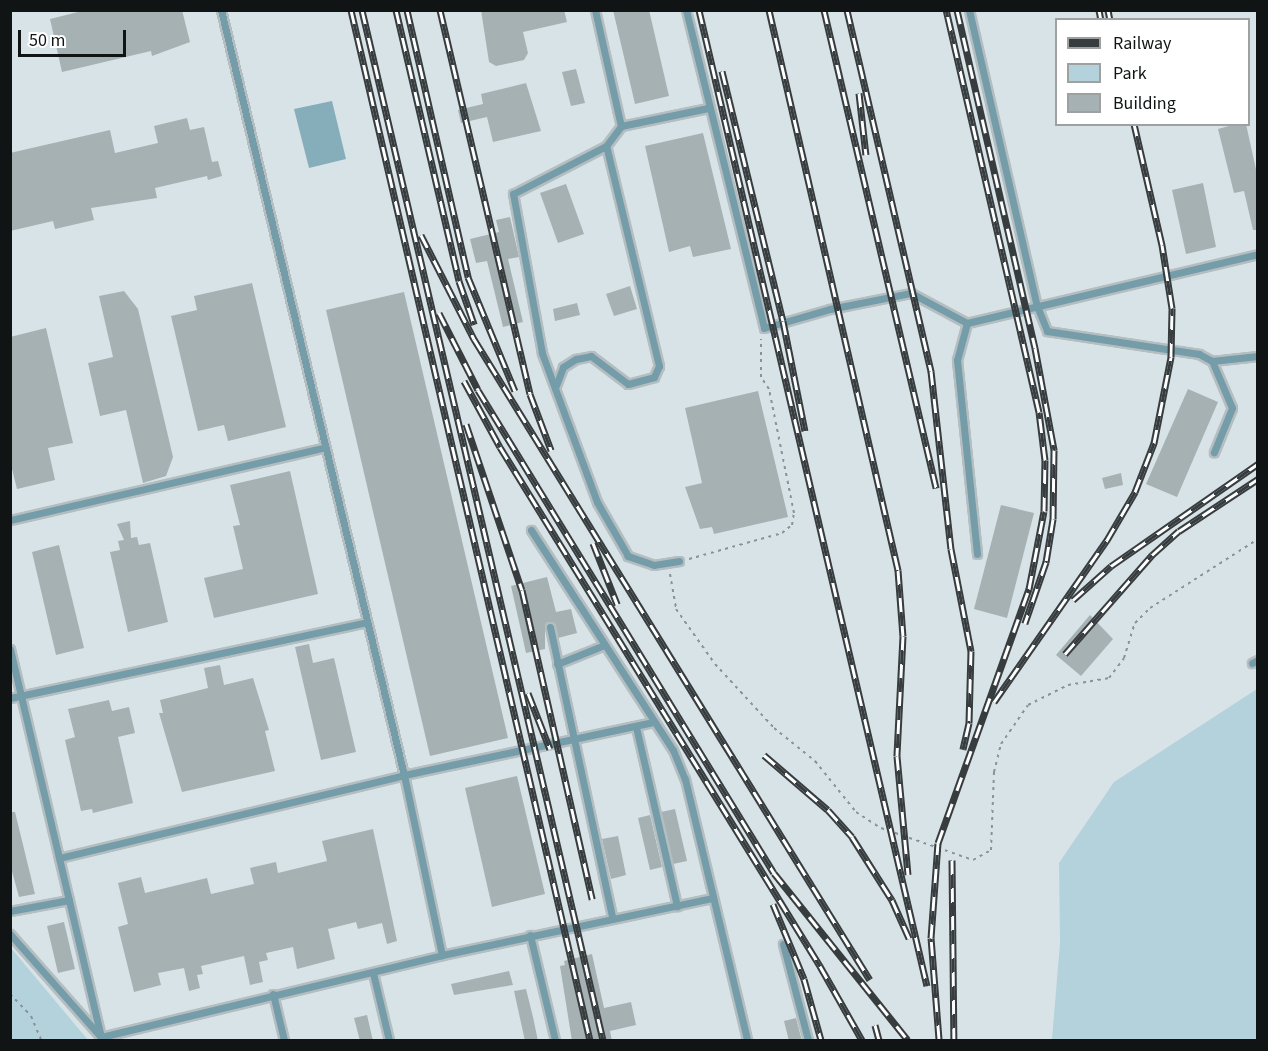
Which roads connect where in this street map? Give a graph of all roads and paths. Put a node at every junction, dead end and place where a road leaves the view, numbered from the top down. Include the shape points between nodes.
1 (221, 10) edge
2 (594, 10) edge
3 (686, 10) edge
4 (969, 10) edge
5 (708, 108) junction
6 (621, 126) junction
7 (606, 146) junction
8 (1257, 254) edge
9 (1037, 306) junction
10 (967, 323) junction
11 (764, 328) junction
12 (1257, 356) edge
13 (1212, 361) junction
14 (555, 396) junction
15 (325, 447) junction
16 (1214, 452) dead end
17 (10, 520) edge
18 (531, 530) dead end
19 (1257, 540) edge
20 (977, 554) dead end
21 (679, 561) junction
22 (367, 622) junction
23 (550, 627) dead end
24 (604, 645) junction
25 (10, 649) edge
26 (557, 664) junction
27 (22, 695) junction
28 (10, 698) edge
29 (653, 723) junction
30 (636, 727) junction
31 (574, 741) junction
32 (404, 775) junction
33 (59, 858) junction
34 (713, 898) junction
35 (69, 900) junction
36 (677, 906) junction
37 (10, 911) edge
38 (612, 917) junction
39 (10, 934) edge
40 (530, 935) junction
41 (783, 944) dead end
42 (441, 955) junction
43 (373, 973) junction
44 (10, 994) edge
45 (273, 994) junction
46 (102, 1039) edge
47 (40, 1041) edge
48 (284, 1041) edge
49 (389, 1041) edge
50 (555, 1041) edge
51 (747, 1041) edge
52 (808, 1041) edge

1 - 15 lane
2 - 6 lane
3 - 5 lane
4 - 9 lane
5 - 6 lane
5 - 11 lane
6 - 7 lane
7 - 14 lane via 513,194 526,281
7 - 14 lane via 659,366 654,377 628,384 591,356 576,359 563,367 555,381
8 - 9 lane
9 - 10 lane
9 - 13 lane via 1047,331 1199,354
10 - 11 lane via 911,293 830,309
10 - 20 lane via 957,360 968,440 967,491
11 - 21 path via 761,376 771,400 794,513 792,525 782,533
12 - 13 lane
13 - 16 lane via 1232,408
14 - 21 lane via 597,502 628,555 654,565
15 - 17 lane
15 - 22 lane
18 - 24 lane
19 - 21 path via 1150,608 1135,623 1124,658 1109,678 1068,685 1028,705 1001,744 994,772 991,850 973,860 880,828 856,812 815,761 738,691 695,637 676,609 670,590 670,574
22 - 27 lane
22 - 32 lane
23 - 26 lane
24 - 26 lane
24 - 29 lane
25 - 27 lane
26 - 31 lane
27 - 28 lane
27 - 33 lane
29 - 30 lane
29 - 34 lane via 673,750 684,779
30 - 31 lane
30 - 36 lane
31 - 32 lane
31 - 38 lane
32 - 33 lane
32 - 42 lane
33 - 35 lane
34 - 36 lane
34 - 51 lane
35 - 37 lane
35 - 46 lane
36 - 38 lane
38 - 40 lane
39 - 46 lane
40 - 42 lane
40 - 50 lane
41 - 52 lane
42 - 43 lane
43 - 45 lane
43 - 49 lane
44 - 47 path via 31,1016
45 - 46 lane
45 - 48 lane

